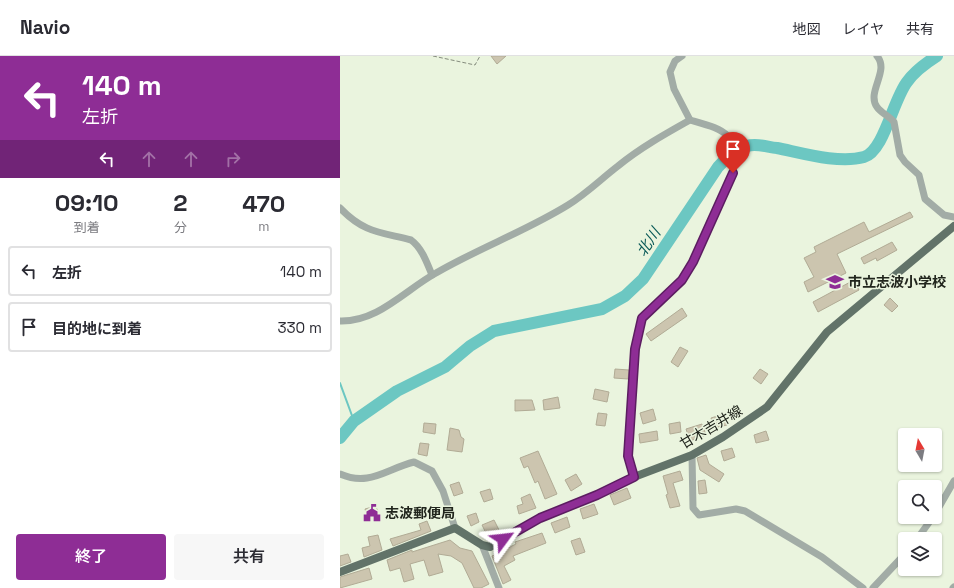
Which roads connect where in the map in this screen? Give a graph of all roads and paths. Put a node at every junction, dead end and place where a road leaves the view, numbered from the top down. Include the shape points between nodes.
1 (433, 56) edge
2 (480, 56) edge
3 (682, 56) edge
4 (877, 56) edge
5 (690, 120) junction
6 (340, 208) edge
7 (954, 217) edge
8 (954, 226) edge
9 (432, 275) junction
10 (340, 321) edge
11 (692, 455) junction
12 (340, 474) edge
13 (634, 477) junction
14 (954, 481) edge
15 (942, 502) edge
16 (455, 528) junction
17 (482, 545) junction
18 (898, 561) edge
19 (340, 572) edge
20 (499, 588) edge
21 (863, 588) edge
22 (873, 588) edge

1 - 2 path via 475,65
3 - 5 street via 675,61 670,72 674,89
4 - 7 street via 881,66 874,100 877,108 894,122 900,155 919,175 925,199 944,215
5 - 9 street via 643,147 569,205
5 - 13 street via 715,127 727,134 732,142 733,173 693,262 682,280 642,318 639,327 635,349 628,456
6 - 9 street via 367,229 411,240 422,254
8 - 11 main road, 甘木吉井線 via 827,332 768,406
9 - 10 street via 368,316
11 - 13 main road, 甘木吉井線
11 - 21 street via 693,508 699,515 745,511 822,557
12 - 16 street via 352,479 371,478 414,462 432,471 443,491
13 - 17 main road, 甘木吉井線 via 540,518 490,546
14 - 15 street
16 - 17 main road
16 - 19 main road
17 - 20 street
18 - 22 street

